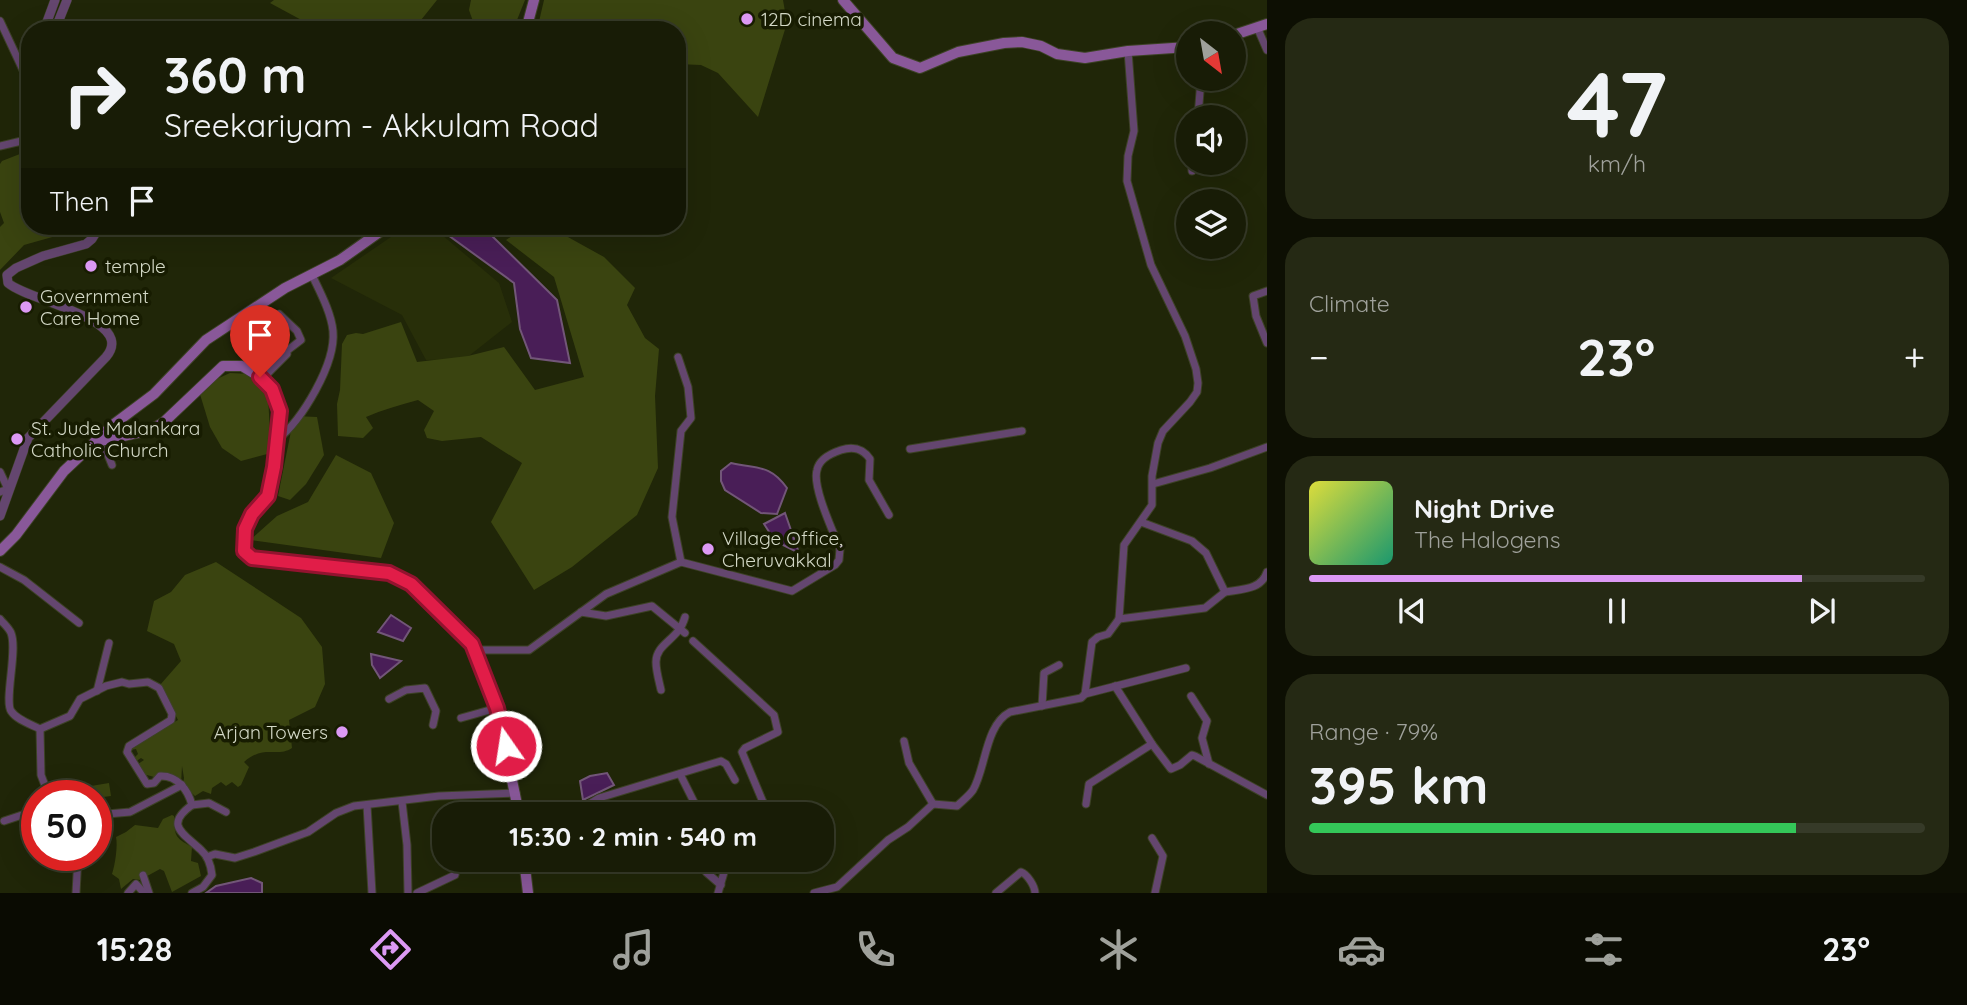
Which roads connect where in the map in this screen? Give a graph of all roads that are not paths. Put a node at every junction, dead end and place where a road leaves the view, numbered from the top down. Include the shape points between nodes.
1 (55, 0) edge
2 (67, 0) edge
3 (534, 0) edge
4 (844, 0) edge
5 (0, 21) edge
6 (47, 21) edge
7 (59, 21) edge
8 (528, 21) edge
9 (1262, 26) edge
10 (1176, 48) edge
11 (1267, 50) edge
12 (1128, 51) junction
13 (21, 66) edge
14 (21, 141) edge
15 (0, 146) edge
16 (94, 235) edge
17 (375, 235) edge
18 (312, 275) junction
19 (1267, 291) edge
20 (279, 314) dead end
21 (256, 341) dead end
22 (1267, 343) edge
23 (284, 353) junction
24 (678, 357) dead end
25 (262, 379) junction
26 (1021, 431) dead end
27 (277, 440) junction
28 (95, 442) junction
29 (1267, 447) edge
30 (910, 449) dead end
31 (112, 465) dead end
32 (0, 472) edge
33 (1153, 484) junction
34 (4, 490) edge
35 (889, 515) dead end
36 (0, 516) edge
37 (1141, 522) junction
38 (0, 551) edge
39 (681, 562) junction
40 (0, 567) edge
41 (1267, 572) edge
42 (1264, 586) edge
43 (1225, 592) junction
44 (581, 612) junction
45 (685, 617) dead end
46 (1119, 618) junction
47 (0, 619) edge
48 (79, 623) dead end
49 (684, 632) junction
50 (694, 641) dead end
51 (109, 643) dead end
52 (476, 650) junction
53 (1059, 664) dead end
54 (1186, 668) dead end
55 (1115, 686) junction
56 (661, 690) dead end
57 (97, 691) junction
58 (1085, 694) junction
59 (1191, 696) dead end
60 (389, 699) dead end
61 (1042, 706) junction
62 (497, 708) junction
63 (461, 718) dead end
64 (433, 725) dead end
65 (40, 729) junction
66 (904, 741) dead end
67 (1152, 744) junction
68 (1210, 764) junction
69 (680, 774) junction
70 (43, 780) edge
71 (735, 780) dead end
72 (182, 785) junction
73 (516, 793) junction
74 (1267, 794) edge
75 (401, 802) junction
76 (517, 802) edge
77 (592, 802) edge
78 (694, 802) edge
79 (763, 802) edge
80 (933, 804) junction
81 (1086, 804) dead end
82 (192, 805) junction
83 (367, 805) junction
84 (226, 812) dead end
85 (112, 814) edge
86 (21, 815) edge
87 (4, 821) dead end
88 (1152, 838) dead end
89 (207, 857) junction
90 (77, 871) edge
91 (456, 872) edge
92 (526, 872) edge
93 (706, 872) edge
94 (724, 872) edge
95 (143, 875) dead end
96 (720, 889) edge
97 (76, 893) edge
98 (128, 893) edge
99 (147, 893) edge
100 (192, 893) edge
101 (372, 893) edge
102 (408, 893) edge
103 (417, 893) edge
104 (528, 893) edge
105 (814, 893) edge
106 (996, 893) edge
107 (1035, 893) edge
108 (1155, 893) edge

1 - 6 street
2 - 7 street
3 - 8 main road
4 - 12 main road via 893,58 912,67 929,66 974,47 1004,43 1022,42 1085,58
5 - 13 street
9 - 11 street
10 - 12 main road
12 - 33 street via 1134,131 1127,181 1151,265 1185,336 1198,383 1190,402 1163,431
14 - 15 street
16 - 34 street via 86,244 43,256 7,275 15,290 103,326 113,345 106,358 28,438
17 - 18 main road
18 - 27 street via 331,321 332,346 308,403 291,429
18 - 28 main road via 212,336 154,394
19 - 22 street via 1254,296
20 - 23 street via 301,341
21 - 23 street
23 - 25 street
24 - 39 street via 688,387 691,418 681,432 672,517
25 - 27 main road via 272,389 280,411
25 - 28 main road via 242,366 223,366 151,430
26 - 30 street
27 - 52 main road via 268,496 245,529 244,551 252,558 402,578 466,635
28 - 31 street
28 - 38 main road via 64,471
29 - 33 street
32 - 34 street
33 - 37 street via 1152,505
34 - 36 street
35 - 39 street via 869,480 870,459 862,451 847,448 833,452 817,470 817,484 840,549 835,565 792,591
37 - 43 street via 1192,541 1206,553
37 - 46 street via 1124,545
39 - 44 street via 606,594
40 - 48 street
41 - 42 street
42 - 43 street
43 - 46 street via 1205,608
44 - 49 street via 607,616 652,606
44 - 52 street via 529,650
45 - 49 street
46 - 58 street via 1108,634 1093,642
47 - 65 street via 11,634 10,710
49 - 56 street via 657,655
50 - 79 street via 774,715 778,732 742,752
51 - 57 street
52 - 62 main road
53 - 61 street via 1044,673
54 - 55 street
55 - 58 street
55 - 67 street
57 - 65 street via 80,699 69,716
57 - 72 street via 122,682 148,682 159,688 171,720 132,743 127,752 147,784 164,775
58 - 61 street
59 - 68 street via 1207,720 1202,738
60 - 64 street via 406,690 425,688 436,711
61 - 80 street via 1003,716 970,794 957,806
62 - 63 street
62 - 73 main road
65 - 70 street
66 - 80 street via 909,763
67 - 68 street via 1171,769 1192,755
67 - 81 street via 1093,780
68 - 74 street
69 - 71 street via 724,761
69 - 77 street
69 - 78 street
72 - 82 street
72 - 85 street via 130,812
73 - 75 street
73 - 76 main road
75 - 83 street
75 - 102 street
80 - 105 street via 837,887
82 - 84 street via 209,803
82 - 89 street via 179,816 177,825
83 - 89 street via 336,813 308,832 254,852 235,858
83 - 101 street
86 - 87 street
88 - 108 street via 1163,856
89 - 100 street via 212,875
90 - 97 street
91 - 103 street
92 - 104 main road
93 - 96 street
94 - 96 street
95 - 99 street
98 - 99 street via 136,884
106 - 107 street via 1024,872

